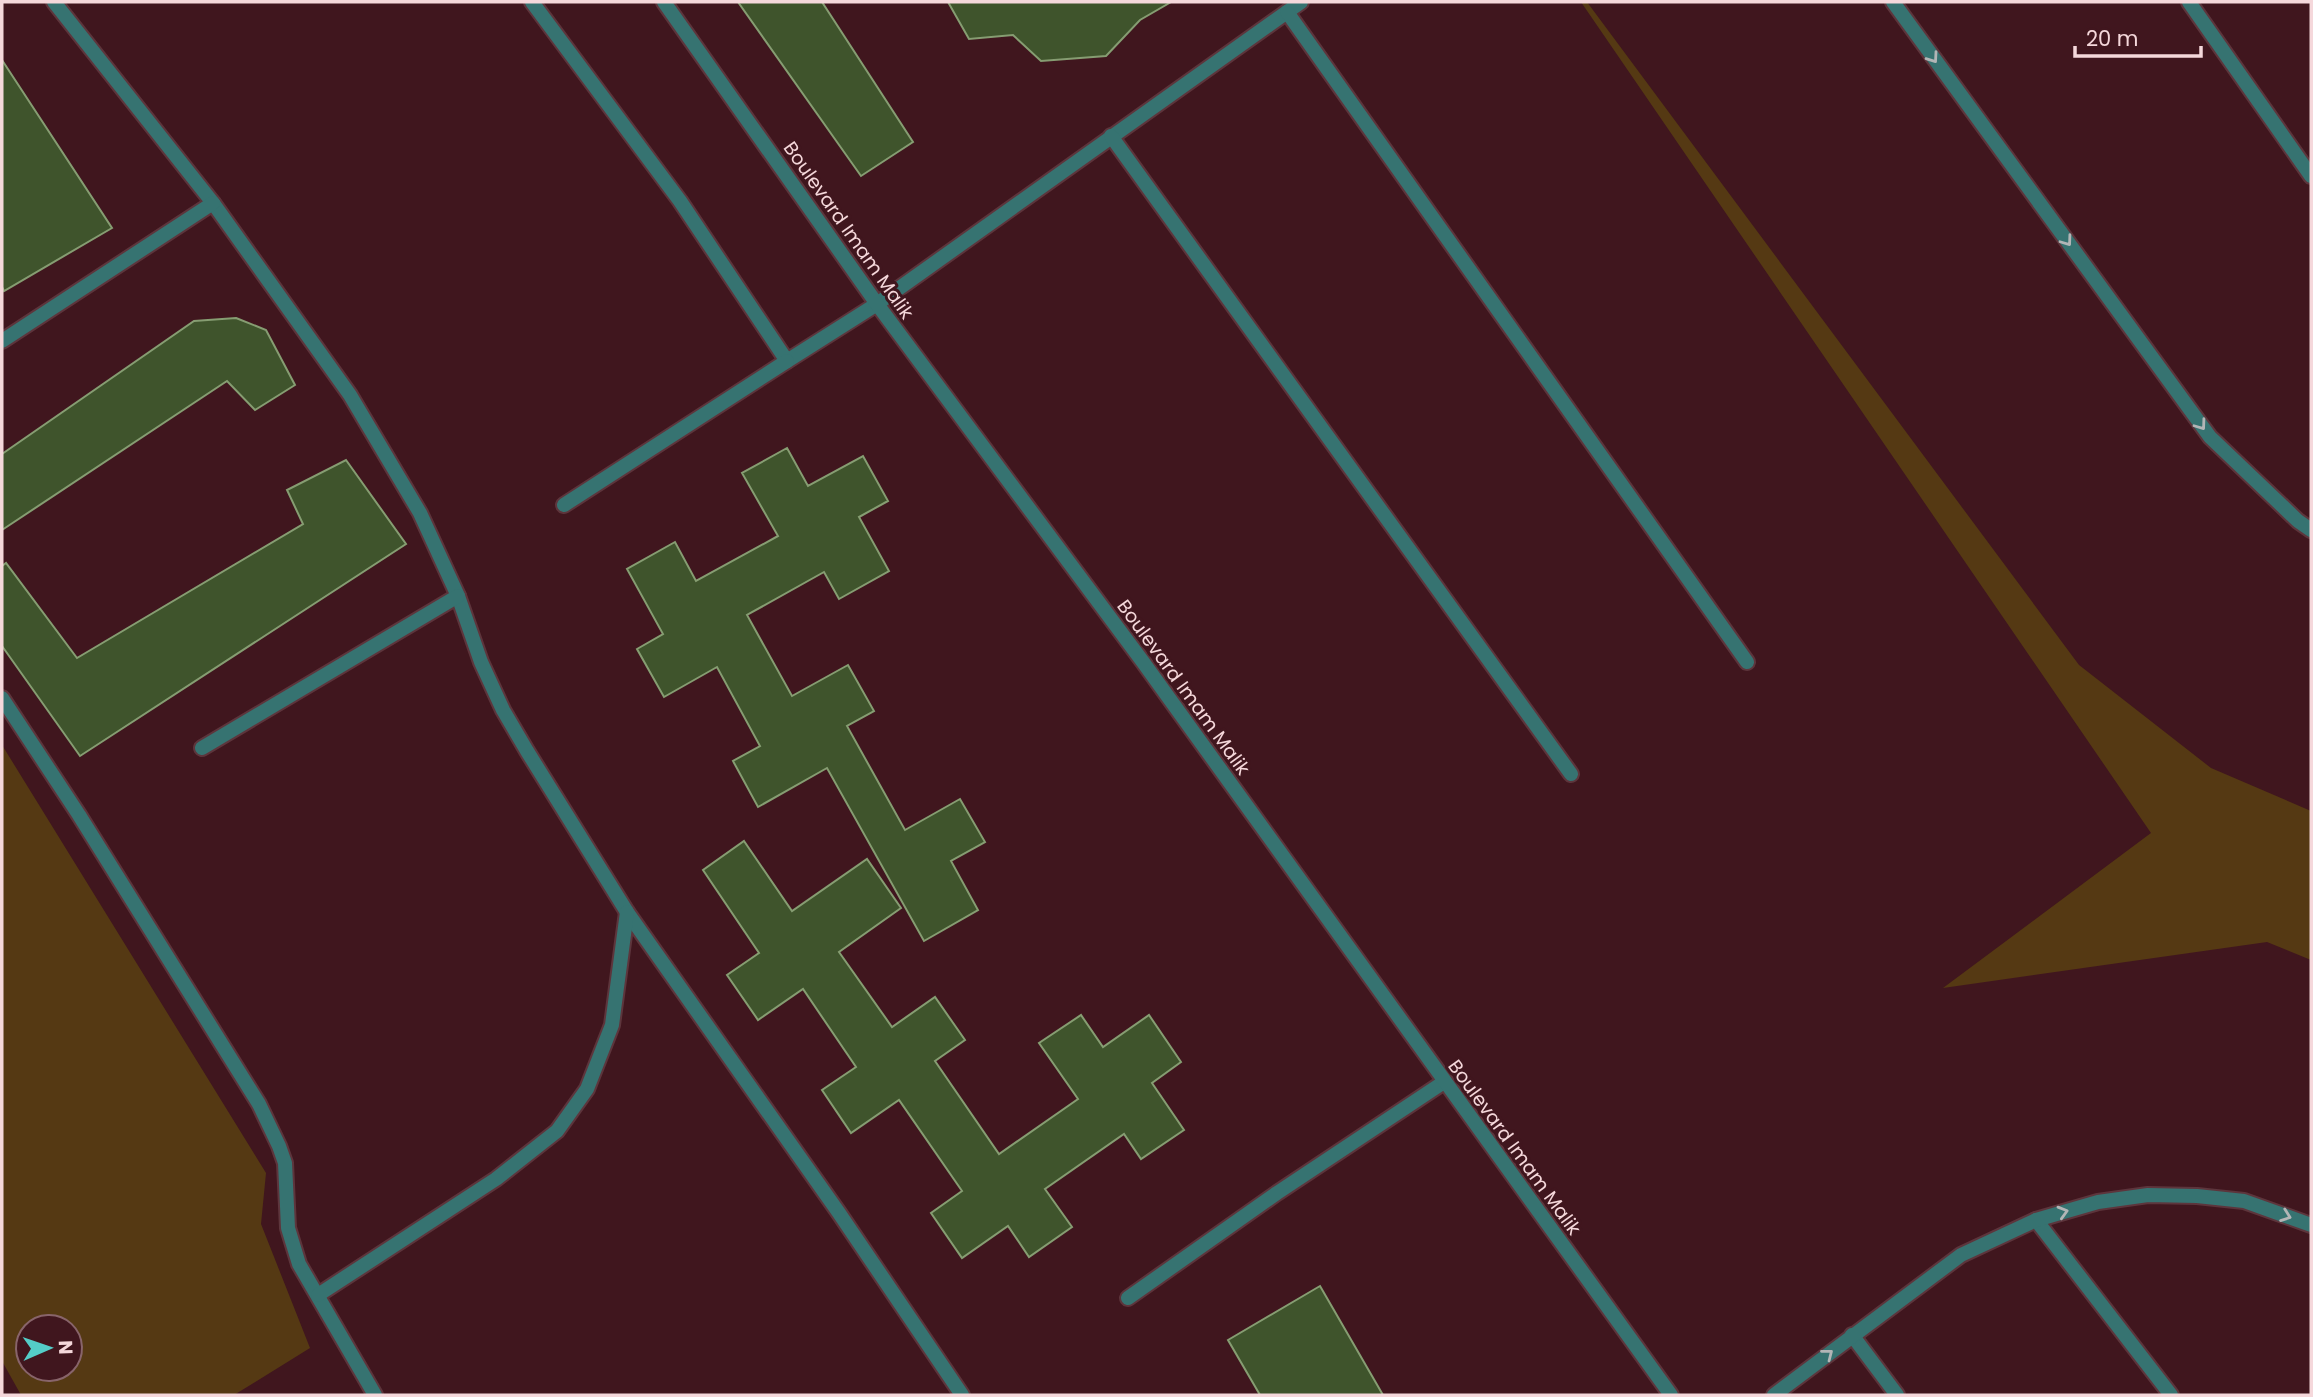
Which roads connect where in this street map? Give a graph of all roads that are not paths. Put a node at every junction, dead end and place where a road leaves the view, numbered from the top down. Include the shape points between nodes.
1 (54, 2) edge
2 (532, 2) edge
3 (664, 2) edge
4 (1301, 2) edge
5 (1894, 2) edge
6 (2189, 2) edge
7 (1287, 12) junction
8 (1111, 136) junction
9 (2311, 176) edge
10 (214, 203) junction
11 (877, 304) junction
12 (2, 341) edge
13 (787, 361) junction
14 (564, 505) dead end
15 (2311, 530) edge
16 (458, 596) junction
17 (1747, 662) dead end
18 (2, 698) edge
19 (202, 748) dead end
20 (1571, 774) dead end
21 (627, 912) junction
22 (1444, 1082) junction
23 (2036, 1220) junction
24 (2311, 1225) edge
25 (318, 1294) junction
26 (1128, 1298) dead end
27 (1852, 1335) junction
28 (375, 1395) edge
29 (962, 1395) edge
30 (1671, 1395) edge
31 (1774, 1395) edge
32 (1897, 1395) edge
33 (2171, 1395) edge

1 - 10 street
2 - 13 street via 680,201
3 - 11 street, Boulevard Imam Malik
4 - 7 street
5 -> 15 street via 2210,437
6 - 9 street
7 - 8 street
7 - 17 street
8 - 11 street
8 - 20 street
10 - 12 street
10 - 16 street via 364,418 420,513
11 - 13 street
11 - 22 street, Boulevard Imam Malik via 1143,662
13 - 14 street
16 - 19 street
16 - 21 street via 503,710
18 - 25 street via 259,1104 285,1163 293,1247
21 - 25 street via 612,1026 587,1089 557,1132 496,1179
21 - 29 street
22 - 26 street
22 - 30 street, Boulevard Imam Malik
23 -> 24 street via 2098,1202 2148,1195 2244,1201
23 - 27 street via 1961,1255
23 - 33 street
25 - 28 street
31 -> 27 street
27 - 32 street

